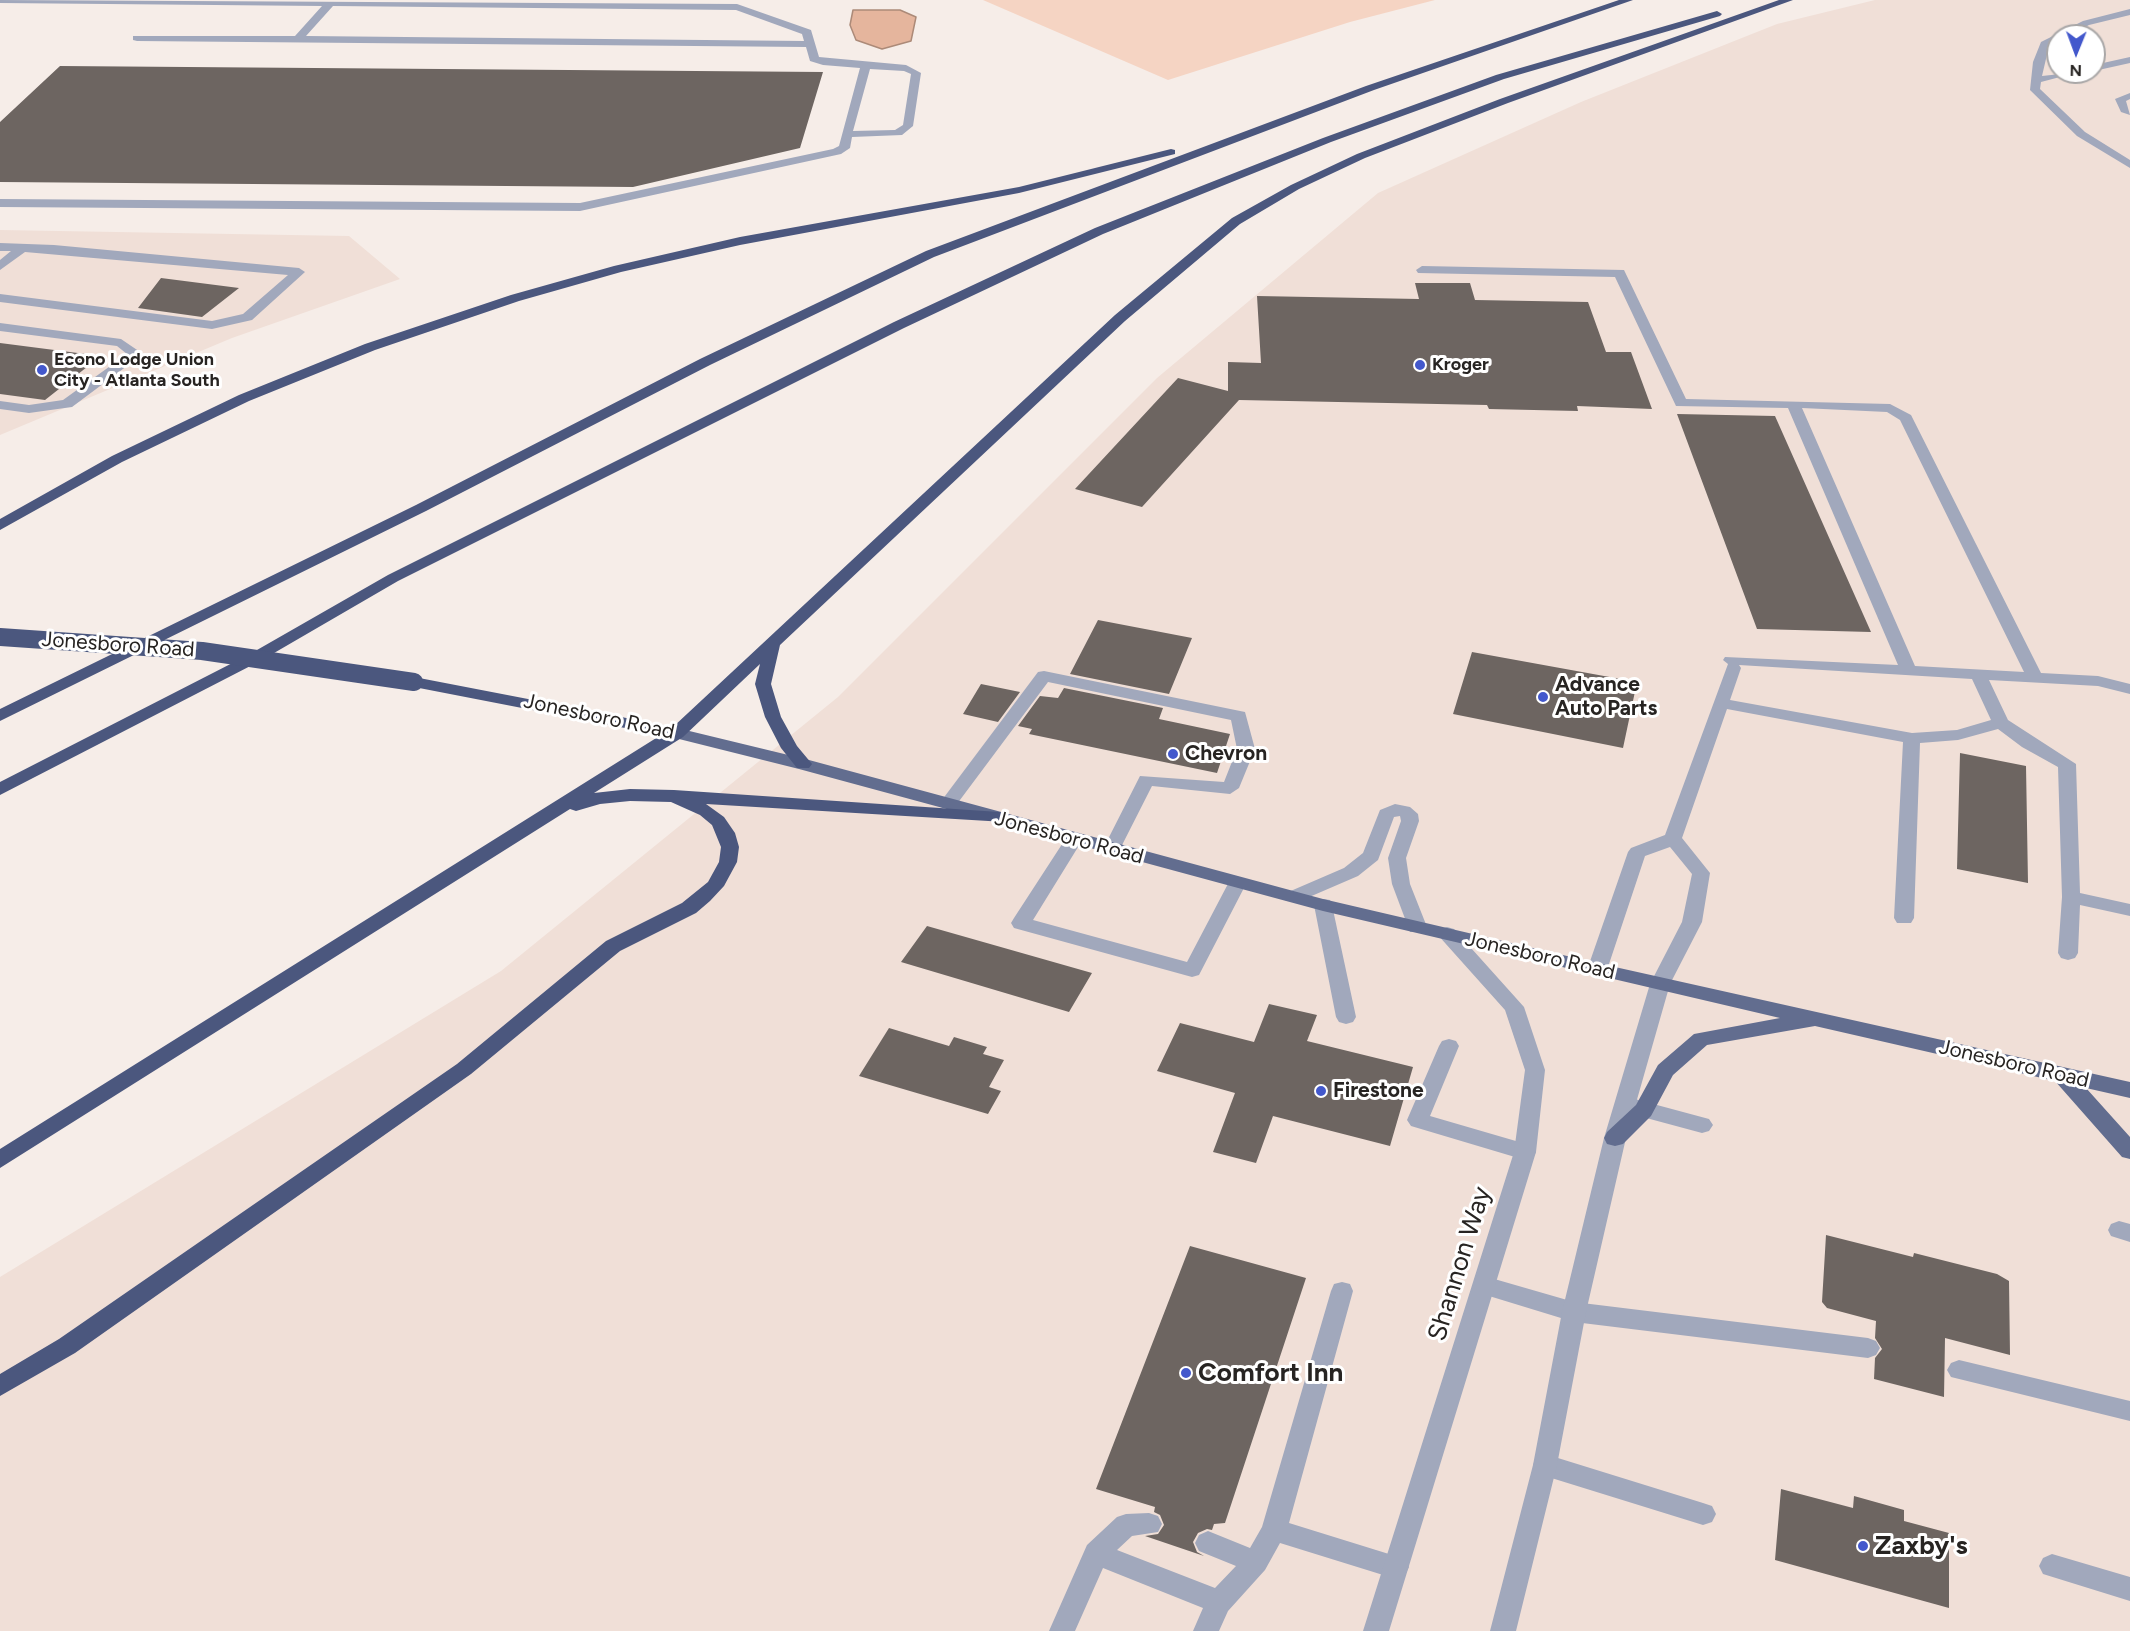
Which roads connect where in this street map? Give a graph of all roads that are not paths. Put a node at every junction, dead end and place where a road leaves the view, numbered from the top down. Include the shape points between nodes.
1 (0, 0) edge
2 (1628, 0) edge
3 (1767, 0) edge
4 (1788, 0) edge
5 (330, 3) junction
6 (2130, 12) edge
7 (2084, 24) edge
8 (137, 38) dead end
9 (298, 39) junction
10 (2046, 43) edge
11 (811, 44) junction
12 (2130, 60) edge
13 (2106, 65) edge
14 (866, 66) junction
15 (2046, 78) edge
16 (2036, 80) junction
17 (2130, 96) edge
18 (2130, 112) edge
19 (1248, 133) junction
20 (847, 134) junction
21 (2130, 165) edge
22 (0, 203) edge
23 (0, 248) edge
24 (22, 248) junction
25 (0, 266) edge
26 (1422, 270) dead end
27 (0, 298) edge
28 (0, 327) edge
29 (1793, 404) junction
30 (0, 405) edge
31 (0, 525) edge
32 (0, 637) edge
33 (775, 642) junction
34 (1909, 670) junction
35 (1978, 674) junction
36 (2036, 678) junction
37 (2130, 688) edge
38 (1721, 703) junction
39 (0, 716) edge
40 (2001, 723) junction
41 (677, 733) junction
42 (1912, 738) junction
43 (803, 764) junction
44 (0, 789) edge
45 (674, 796) junction
46 (948, 804) junction
47 (554, 812) junction
48 (999, 818) junction
49 (1074, 839) junction
50 (1673, 839) junction
51 (1112, 849) junction
52 (1237, 884) junction
53 (1293, 897) junction
54 (2071, 897) junction
55 (1323, 905) junction
56 (2130, 910) edge
57 (1904, 918) dead end
58 (1417, 927) junction
59 (1447, 934) junction
60 (2068, 952) dead end
61 (1597, 970) junction
62 (1660, 984) junction
63 (1346, 1017) dead end
64 (1817, 1020) junction
65 (1449, 1046) dead end
66 (2063, 1076) junction
67 (2130, 1090) edge
68 (1634, 1107) junction
69 (1702, 1125) dead end
70 (2130, 1151) edge
71 (1525, 1152) junction
72 (0, 1160) edge
73 (1484, 1285) junction
74 (1342, 1291) dead end
75 (1574, 1312) junction
76 (1868, 1348) dead end
77 (1959, 1370) dead end
78 (0, 1386) edge
79 (2130, 1411) edge
80 (1545, 1466) junction
81 (1703, 1514) dead end
82 (1149, 1524) dead end
83 (1274, 1530) junction
84 (1208, 1543) dead end
85 (1096, 1553) junction
86 (1256, 1562) junction
87 (2052, 1566) dead end
88 (1396, 1567) junction
89 (2130, 1589) edge
90 (1220, 1602) junction
91 (1062, 1631) edge
92 (1206, 1631) edge
93 (1376, 1631) edge
94 (1503, 1631) edge

1 - 5 street
2 - 19 highway
3 - 44 highway via 1500,77 1327,140 1099,231 899,325 393,578 256,657
4 - 33 highway via 1361,156 1295,186 1236,221 1120,318
5 - 9 street
5 - 11 street via 737,7 807,32
6 - 7 street
8 - 9 street
9 - 11 street
10 - 16 street
11 - 14 street via 814,59
12 - 13 street
14 - 20 street
14 - 20 street via 906,68 916,73 908,126 898,133
15 - 16 street
16 - 21 street via 2035,90 2081,135
17 - 18 street via 2121,99
19 - 31 highway via 1019,190 740,241 515,298 370,347 244,398 117,459
19 - 39 highway via 930,254
20 - 22 street via 844,148 837,152 580,207
23 - 24 street
24 - 25 street
24 - 27 street via 299,272 248,317 212,325
26 - 29 street via 1620,273 1681,403
28 - 30 street via 121,343 136,354 67,404 29,410
29 - 34 street
29 - 36 street via 1890,408 1906,418
32 - 41 highway, Jonesboro Road, bridge via 202,651 458,688
33 - 41 highway
33 - 43 highway via 763,684 773,717
34 - 35 street
34 - 38 street via 1732,664
35 - 36 street
35 - 40 street
36 - 37 street via 2098,681
38 - 42 street
38 - 50 street
40 - 42 street via 1958,735
40 - 54 street via 2067,764
41 - 43 main road, Jonesboro Road
41 - 47 highway
42 - 57 street
43 - 46 main road, Jonesboro Road
45 - 47 highway via 598,798
45 - 48 highway
45 - 78 highway via 706,811 726,833 730,847 728,862 715,886 703,897 614,946 464,1069 67,1346
46 - 48 main road, Jonesboro Road
46 - 51 street via 1044,676 1239,717 1246,749 1230,788 1146,780
47 - 72 highway
48 - 49 main road, Jonesboro Road
49 - 51 main road, Jonesboro Road
49 - 52 street via 1021,923 1192,970
50 - 61 street via 1637,852
50 - 62 street via 1701,873 1692,922
51 - 52 main road, Jonesboro Road
52 - 53 main road, Jonesboro Road
53 - 55 main road, Jonesboro Road
53 - 58 street via 1351,872 1371,856 1386,814 1404,811 1410,821 1397,858 1401,884
54 - 56 street
54 - 60 street
55 - 58 main road, Jonesboro Road
55 - 63 street
58 - 59 main road, Jonesboro Road
59 - 61 main road, Jonesboro Road
59 - 71 street, Shannon Way via 1514,1007 1523,1030 1535,1070
61 - 62 main road, Jonesboro Road
62 - 64 main road, Jonesboro Road
62 - 68 street
64 - 66 main road, Jonesboro Road
64 - 68 main road via 1701,1039 1665,1070
65 - 71 street via 1418,1120
66 - 67 main road, Jonesboro Road
66 - 70 main road
68 - 69 street
68 - 75 street via 1615,1138
71 - 73 street, Shannon Way
73 - 75 street
73 - 88 street, Shannon Way
74 - 83 street
75 - 76 street
75 - 80 street
77 - 79 street
80 - 81 street
80 - 94 street
82 - 85 street via 1126,1525
83 - 86 street
83 - 88 street
84 - 86 street
85 - 90 street
85 - 91 street
86 - 90 street
87 - 89 street
88 - 93 street, Shannon Way
90 - 92 street

